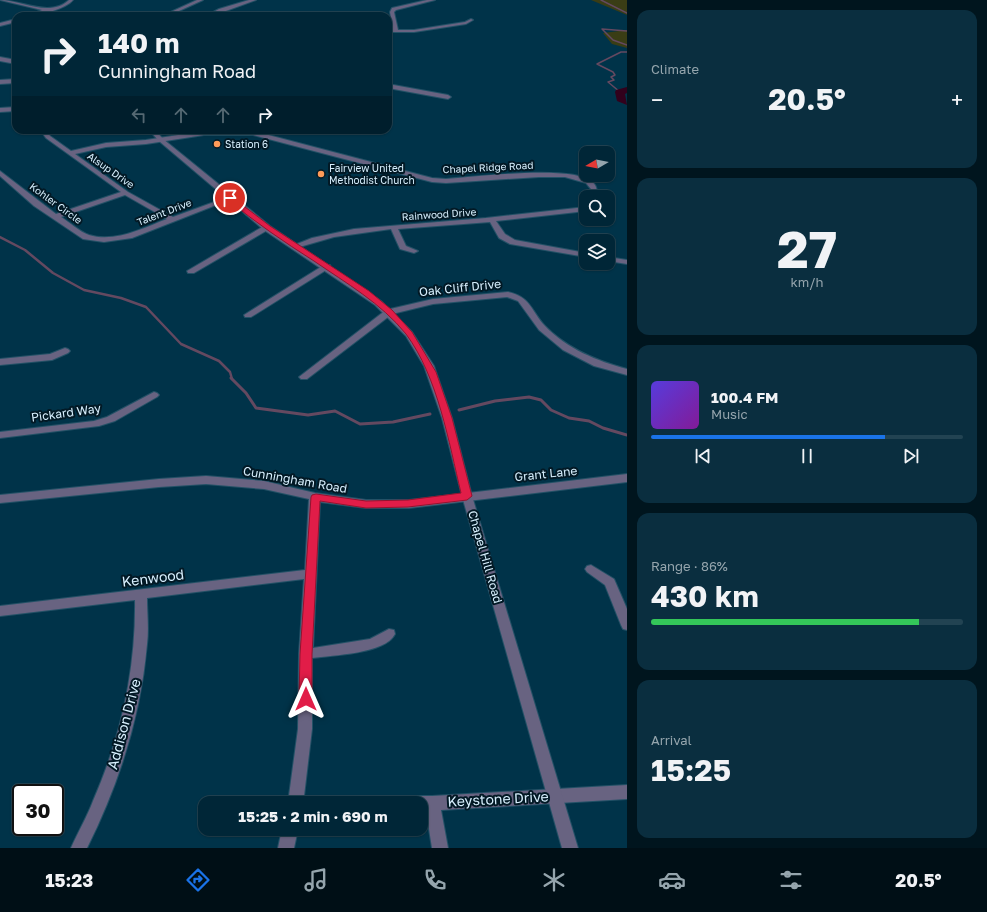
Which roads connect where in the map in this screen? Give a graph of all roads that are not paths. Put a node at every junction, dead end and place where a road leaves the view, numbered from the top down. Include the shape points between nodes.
1 (1, 0) edge
2 (71, 0) edge
3 (201, 0) edge
4 (254, 0) edge
5 (433, 0) edge
6 (47, 10) junction
7 (41, 12) edge
8 (173, 12) edge
9 (217, 12) edge
10 (471, 20) dead end
11 (12, 21) edge
12 (0, 25) edge
13 (392, 31) edge
14 (396, 31) junction
15 (0, 59) edge
16 (12, 61) edge
17 (12, 81) edge
18 (0, 82) edge
19 (392, 87) edge
20 (448, 97) dead end
21 (12, 109) edge
22 (0, 110) edge
23 (46, 134) edge
24 (156, 134) edge
25 (198, 134) edge
26 (252, 134) edge
27 (161, 140) junction
28 (70, 153) junction
29 (0, 172) edge
30 (594, 190) edge
31 (126, 193) junction
32 (230, 198) junction
33 (579, 210) edge
34 (56, 216) junction
35 (172, 219) junction
36 (492, 220) junction
37 (267, 228) junction
38 (394, 228) junction
39 (104, 240) joint
40 (296, 246) junction
41 (414, 252) dead end
42 (579, 254) edge
43 (615, 260) edge
44 (627, 262) edge
45 (327, 267) junction
46 (191, 271) dead end
47 (389, 312) junction
48 (248, 315) dead end
49 (65, 352) dead end
50 (0, 362) edge
51 (627, 372) edge
52 (304, 377) dead end
53 (154, 395) dead end
54 (0, 434) edge
55 (627, 478) edge
56 (467, 496) junction
57 (316, 497) junction
58 (0, 499) edge
59 (591, 569) dead end
60 (310, 574) junction
61 (141, 594) junction
62 (0, 611) edge
63 (627, 625) edge
64 (389, 634) dead end
65 (306, 654) junction
66 (627, 792) edge
67 (297, 796) edge
68 (556, 796) junction
69 (428, 803) edge
70 (432, 803) junction
71 (289, 836) edge
72 (79, 848) edge
73 (286, 848) edge
74 (440, 848) edge
75 (570, 848) edge

1 - 6 street
2 - 6 street
3 - 8 street
4 - 9 street
5 - 14 street via 394,10 392,12
6 - 7 street
10 - 14 street via 414,31
11 - 12 street
13 - 14 street
15 - 16 street
17 - 18 street
19 - 20 street
21 - 22 street
23 - 28 street, Alsup Drive
24 - 27 street, Chapel Hill Road
25 - 27 street, Chapel Ridge Road
26 - 30 street, Chapel Ridge Road via 416,176 446,181 566,175 588,182
27 - 28 street via 106,145
27 - 32 street, Chapel Hill Road
28 - 31 street, Alsup Drive
29 - 34 street, Kohler Circle via 37,204
31 - 34 street
31 - 35 street, Alsup Drive
32 - 35 street, Talent Drive
32 - 37 street, Chapel Hill Road
33 - 36 street, Rainwood Drive
34 - 39 street, Kohler Circle via 86,237
35 - 39 street, Talent Drive via 129,236
36 - 38 street, Rainwood Drive
36 - 42 street via 502,236 513,242
37 - 40 street, Chapel Hill Road
37 - 46 street
38 - 40 street, Rainwood Drive via 341,232
38 - 41 street via 403,247
40 - 45 street, Chapel Hill Road
43 - 44 street
45 - 47 street, Chapel Hill Road
45 - 48 street
47 - 51 street, Oak Cliff Drive via 422,304 508,294 520,299 542,328 566,348 597,364
47 - 52 street
47 - 56 street, Chapel Hill Road via 409,334 429,366 447,418
49 - 50 street via 52,358
53 - 54 street, Pickard Way via 111,419 95,424
55 - 56 street, Grant Lane
56 - 57 street, Cunningham Road via 408,504 373,504
56 - 68 street, Chapel Hill Road
57 - 58 street, Cunningham Road via 264,485 206,480
57 - 60 street
59 - 63 street via 610,582
60 - 61 street, Kenwood
60 - 65 street
61 - 62 street, Kenwood
61 - 72 street, Addison Drive via 141,650 132,706 114,767
64 - 65 street via 373,644
65 - 67 street via 306,729
66 - 68 street, Keystone Drive
68 - 70 street, Keystone Drive
68 - 75 street, Chapel Hill Road
69 - 70 street, Keystone Drive
70 - 74 street
71 - 73 street

